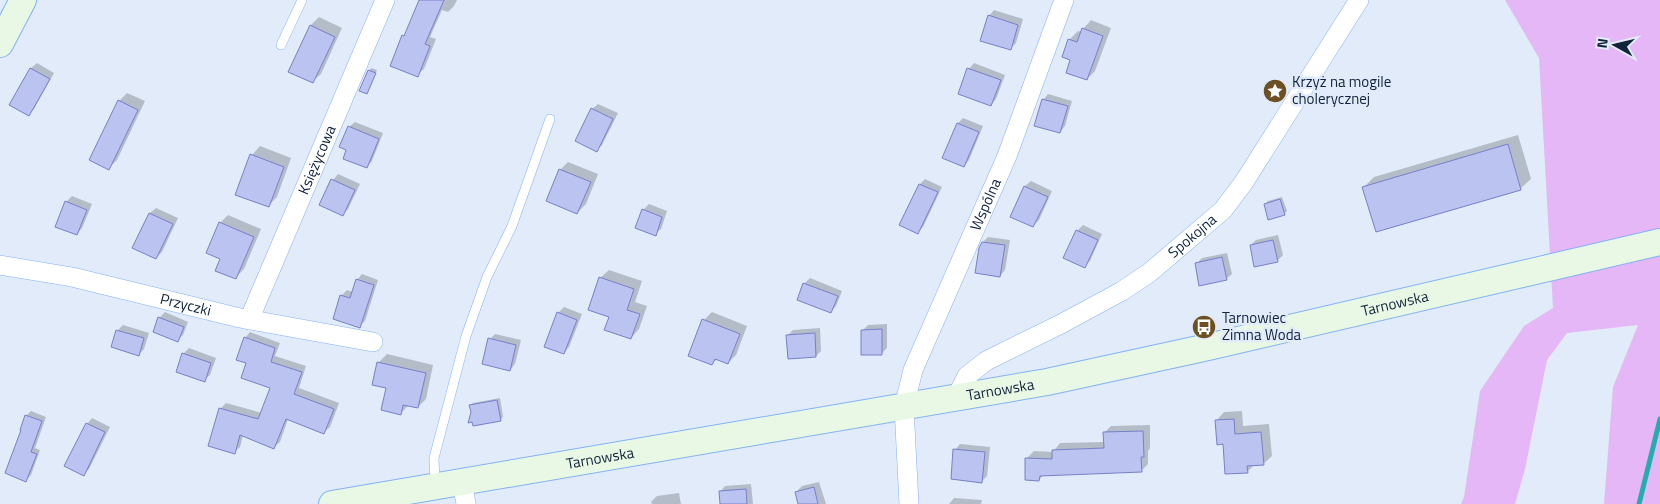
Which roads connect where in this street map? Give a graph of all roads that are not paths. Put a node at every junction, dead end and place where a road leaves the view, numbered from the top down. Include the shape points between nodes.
1 (23, 0) edge
2 (302, 0) edge
3 (385, 0) edge
4 (1064, 0) edge
5 (1359, 0) edge
6 (0, 44) edge
7 (281, 45) dead end
8 (550, 119) dead end
9 (1660, 242) edge
10 (0, 265) edge
11 (249, 320) junction
12 (373, 342) dead end
13 (960, 398) junction
14 (904, 407) junction
15 (435, 487) junction
16 (464, 493) edge
17 (332, 504) edge
18 (909, 504) edge

1 - 6 main road
2 - 7 lane
3 - 11 street, Księżycowa
4 - 14 street, Wspólna via 1007,156 913,370
5 - 13 street, Spokojna via 1223,210 1122,291 986,361 968,376
8 - 15 lane via 512,226 487,277 466,336 434,458
9 - 13 main road, Tarnowska via 1208,347
10 - 11 street, Przyczki via 72,277
11 - 12 street, Przyczki
13 - 14 main road, Tarnowska
14 - 16 main road, Tarnowska
14 - 18 street, Wspólna
15 - 16 main road, Tarnowska
15 - 17 main road, Tarnowska

